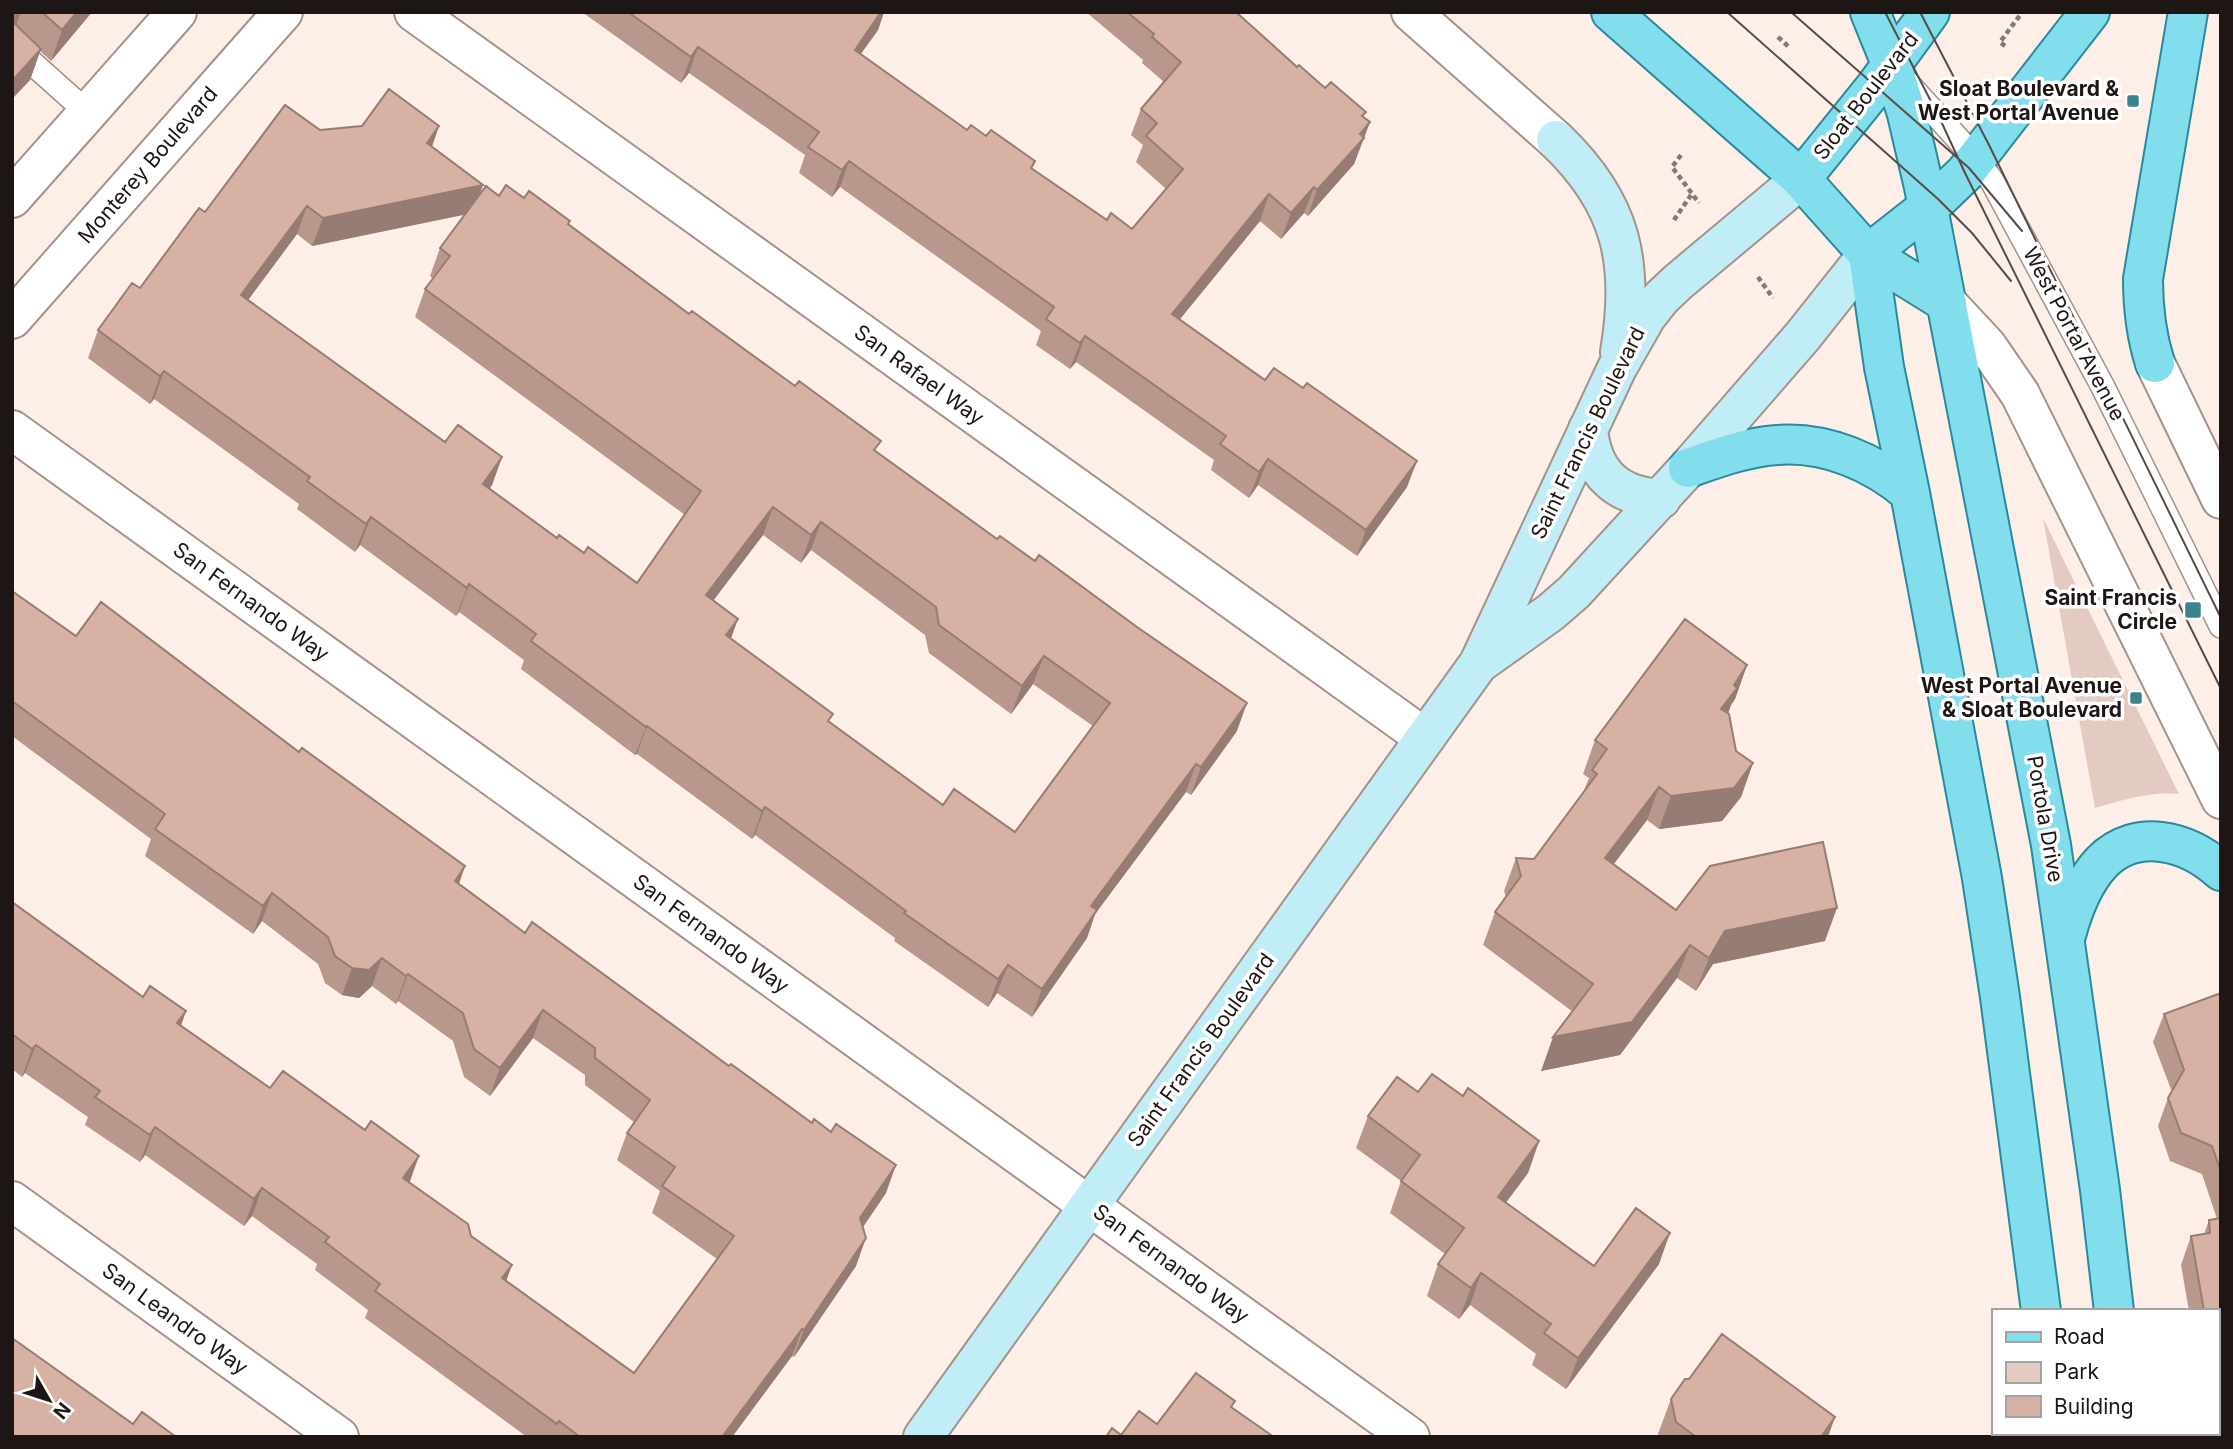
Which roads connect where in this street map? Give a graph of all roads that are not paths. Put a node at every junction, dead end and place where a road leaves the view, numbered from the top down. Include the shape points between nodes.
1 (177, 12) edge
2 (283, 12) edge
3 (414, 12) edge
4 (1411, 12) edge
5 (1612, 12) edge
6 (1870, 12) edge
7 (1930, 12) edge
8 (2090, 12) edge
9 (2188, 12) edge
10 (12, 45) edge
11 (1892, 65) junction
12 (88, 113) junction
13 (1556, 140) joint
14 (1977, 160) junction
15 (1801, 179) junction
16 (12, 198) edge
17 (1928, 208) junction
18 (1868, 254) junction
19 (1947, 303) junction
20 (12, 319) edge
21 (2155, 363) joint
22 (1617, 368) junction
23 (1588, 429) junction
24 (12, 430) edge
25 (1688, 468) junction
26 (1910, 493) junction
27 (1661, 499) junction
28 (2221, 499) edge
29 (2221, 626) edge
30 (1479, 663) junction
31 (1425, 738) junction
32 (2221, 799) edge
33 (2221, 871) edge
34 (2065, 941) junction
35 (12, 1201) edge
36 (1089, 1205) junction
37 (2041, 1309) edge
38 (2114, 1309) edge
39 (339, 1437) edge
40 (923, 1437) edge
41 (1410, 1437) edge

1 - 12 street
2 - 20 street, Monterey Boulevard
3 - 31 street, San Rafael Way
4 - 13 street
5 - 15 main road
6 - 11 main road, Portola Drive
7 - 11 main road, Sloat Boulevard
8 - 14 main road
9 - 21 main road via 2143,279 2143,310
10 - 12 lane
11 - 14 lane, West Portal Avenue
11 - 15 main road, Sloat Boulevard
11 - 17 main road, Portola Drive
12 - 16 street
13 - 22 main road via 1594,182 1617,230 1625,278
14 - 17 main road
14 - 29 lane, West Portal Avenue via 2103,387
15 - 18 main road
15 - 22 main road, Saint Francis Boulevard via 1661,298
17 - 18 main road
17 - 19 main road, Portola Drive
18 - 19 main road
18 - 25 main road, Saint Francis Boulevard
18 - 26 main road via 1884,367
19 - 32 street via 1987,346 2020,394
19 - 34 main road, Portola Drive via 2051,845
21 - 28 street
22 - 23 main road, Saint Francis Boulevard
23 - 27 main road via 1597,467 1610,481 1642,498
23 - 30 main road, Saint Francis Boulevard
24 - 36 street, San Fernando Way
25 - 26 main road via 1754,449 1800,445 1867,463
25 - 27 main road, Saint Francis Boulevard
26 - 37 main road via 1987,913
27 - 30 main road, Saint Francis Boulevard via 1574,592
30 - 31 main road, Saint Francis Boulevard
31 - 36 main road, Saint Francis Boulevard
33 - 34 main road via 2191,849 2173,843 2155,841 2120,849 2091,876
34 - 38 main road, Portola Drive
35 - 39 street, San Leandro Way
36 - 40 main road, Saint Francis Boulevard
36 - 41 street, San Fernando Way

